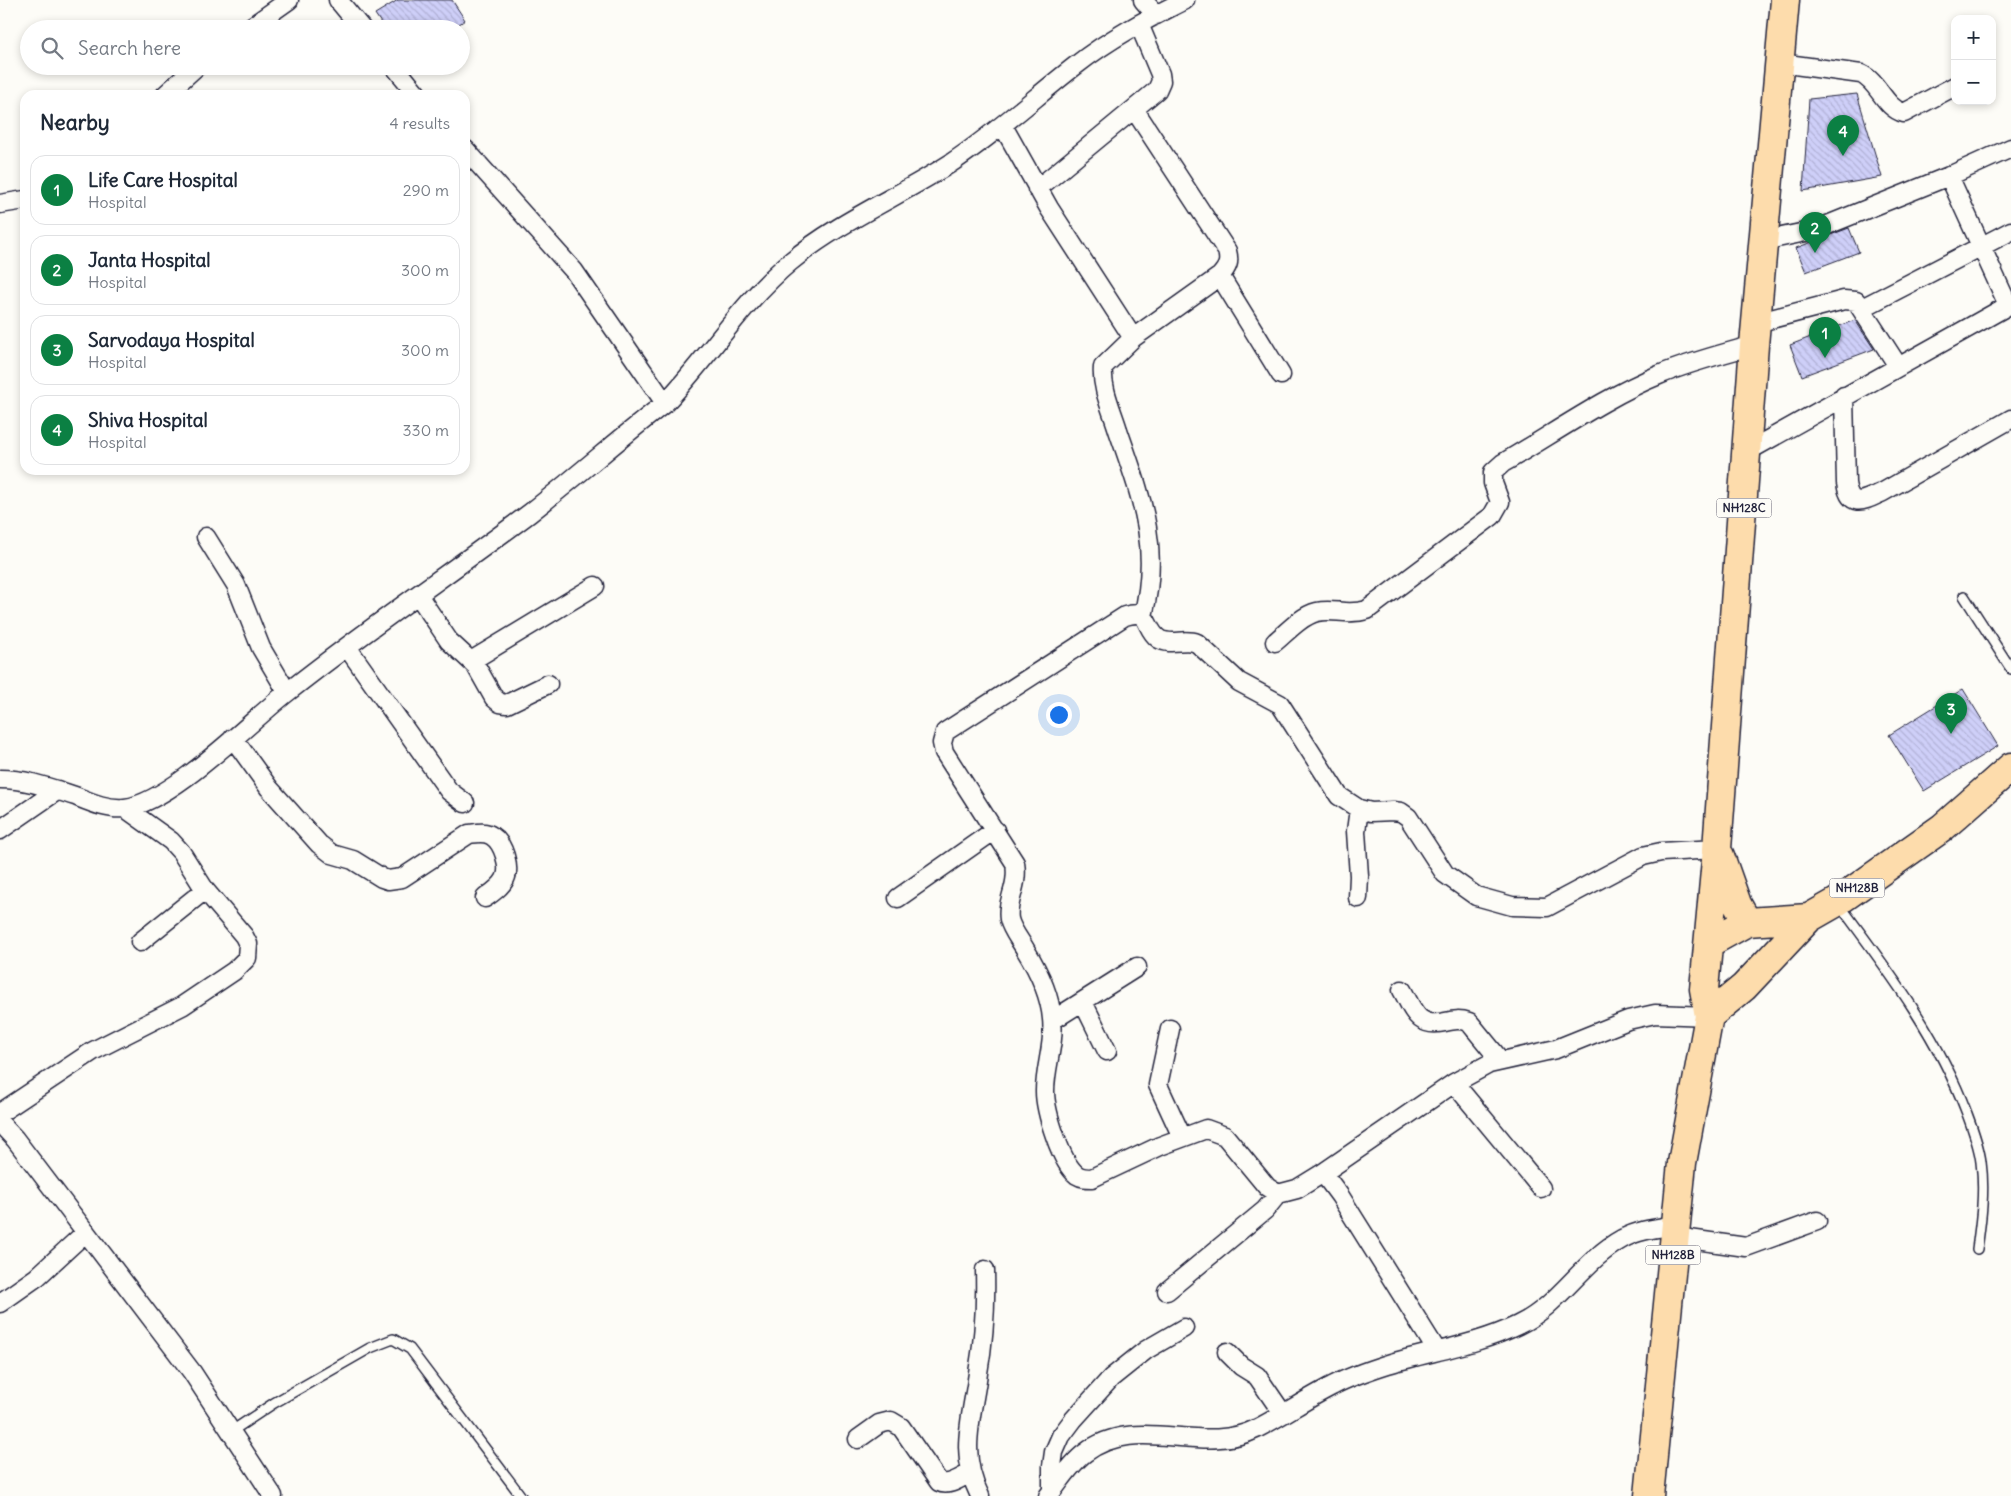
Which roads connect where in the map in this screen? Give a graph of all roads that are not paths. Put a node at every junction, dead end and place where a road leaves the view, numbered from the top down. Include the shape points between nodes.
1 (289, 0) edge
2 (338, 0) edge
3 (1143, 0) edge
4 (1185, 0) edge
5 (1785, 0) edge
6 (1156, 15) junction
7 (261, 20) edge
8 (355, 20) edge
9 (1139, 24) junction
10 (1780, 63) junction
11 (187, 75) edge
12 (401, 75) edge
13 (1951, 88) edge
14 (171, 90) edge
15 (414, 90) edge
16 (1134, 109) junction
17 (1003, 126) junction
18 (2011, 148) edge
19 (470, 155) edge
20 (1949, 176) junction
21 (1037, 188) junction
22 (20, 201) edge
23 (0, 204) edge
24 (2011, 231) edge
25 (1763, 241) junction
26 (1982, 246) junction
27 (1220, 276) junction
28 (2010, 304) edge
29 (1862, 308) junction
30 (1755, 334) junction
31 (1133, 338) junction
32 (1898, 366) junction
33 (1281, 375) dead end
34 (1844, 396) junction
35 (665, 403) junction
36 (2011, 419) edge
37 (1748, 451) junction
38 (206, 537) dead end
39 (595, 586) dead end
40 (418, 595) junction
41 (1964, 596) dead end
42 (1143, 616) junction
43 (1275, 642) dead end
44 (347, 647) junction
45 (470, 661) junction
46 (2011, 669) edge
47 (548, 684) dead end
48 (287, 692) junction
49 (233, 738) junction
50 (2011, 767) edge
51 (0, 779) edge
52 (58, 790) junction
53 (465, 804) dead end
54 (125, 808) junction
55 (1359, 809) junction
56 (0, 830) edge
57 (995, 830) junction
58 (1717, 849) junction
59 (205, 890) junction
60 (485, 898) dead end
61 (898, 898) dead end
62 (1358, 898) dead end
63 (1837, 902) junction
64 (1809, 918) junction
65 (1747, 922) junction
66 (140, 942) dead end
67 (1709, 943) junction
68 (1137, 967) dead end
69 (1402, 990) dead end
70 (1083, 1002) junction
71 (1709, 1016) junction
72 (1053, 1020) junction
73 (1170, 1029) dead end
74 (1107, 1051) dead end
75 (1500, 1060) junction
76 (1454, 1083) junction
77 (0, 1113) edge
78 (0, 1123) edge
79 (1182, 1137) junction
80 (1323, 1173) junction
81 (1541, 1188) dead end
82 (1278, 1194) junction
83 (1816, 1221) dead end
84 (1675, 1231) junction
85 (86, 1232) junction
86 (1977, 1249) dead end
87 (985, 1270) dead end
88 (1167, 1291) dead end
89 (0, 1303) edge
90 (1184, 1328) dead end
91 (1437, 1351) junction
92 (1227, 1352) dead end
93 (1283, 1414) junction
94 (232, 1431) junction
95 (858, 1439) dead end
96 (970, 1473) junction
97 (1050, 1494) edge
98 (273, 1496) edge
99 (521, 1496) edge
100 (980, 1496) edge
101 (1649, 1496) edge

1 - 7 street
2 - 8 street
3 - 6 street
4 - 6 street
5 - 10 highway, NH128C
6 - 9 street
9 - 16 street via 1161,81 1157,90
9 - 17 street via 1076,65
10 - 13 street via 1861,74 1872,81 1894,109 1904,113
10 - 25 highway, NH128C
11 - 14 street
12 - 15 street
16 - 21 street
16 - 27 street via 1227,251 1227,268
17 - 21 street
17 - 35 street via 951,163 791,261 743,310
18 - 20 street
19 - 35 street via 574,271
20 - 25 street via 1815,230
20 - 26 street
21 - 31 street
22 - 23 street
24 - 26 street
25 - 30 highway, NH128C
26 - 28 street
26 - 29 street
27 - 31 street
27 - 33 street
28 - 32 street
29 - 30 street via 1856,301 1844,300
29 - 32 street
30 - 37 highway, NH128C
30 - 43 street via 1658,375 1503,463 1493,472 1500,502 1492,516 1367,610 1355,614 1318,612 1304,618
31 - 42 street via 1108,360 1102,376 1144,506 1149,534 1150,584
32 - 34 street
34 - 36 street via 1847,493 1856,501 1883,492
34 - 37 street
35 - 40 street via 530,512
37 - 58 highway, NH128C
38 - 48 street via 236,585 261,648
39 - 45 street
40 - 44 street
40 - 45 street via 449,641
41 - 46 lane
42 - 55 street via 1161,640 1198,643 1239,682 1280,704 1339,796
42 - 57 street via 1135,613 1125,616 945,732 944,752
44 - 48 street
44 - 53 street via 449,791
45 - 47 street via 500,703 507,704
48 - 49 street
49 - 54 street via 190,774 148,801
49 - 60 street via 269,788 319,844 332,854 353,860 382,878 402,878 469,834 479,832 492,836 506,860 507,870 500,885
50 - 63 highway, NH128B via 1942,828
51 - 52 street via 15,779
52 - 54 street via 107,807
52 - 56 street
54 - 59 street via 170,841 190,864
55 - 58 street via 1401,812 1413,823 1445,874 1476,896 1512,906 1547,907 1643,856
55 - 62 street via 1356,830 1360,876
57 - 61 street
57 - 72 street via 1015,863 1017,875 1009,919 1036,968
58 - 65 highway
58 - 67 highway, NH128C
59 - 66 street
59 - 77 street via 248,944 250,951 243,964 182,1006 93,1051
63 - 64 highway, NH128B
63 - 86 lane via 1893,977 1955,1082 1981,1160 1984,1193
64 - 65 highway
64 - 71 highway, NH128B via 1744,987
65 - 67 highway
67 - 71 highway, NH128C via 1704,989
68 - 70 street
69 - 75 street via 1424,1022 1469,1022
70 - 72 street
70 - 74 street
71 - 75 street via 1655,1014 1628,1020 1556,1049
71 - 84 highway, NH128B via 1682,1163
72 - 79 street via 1046,1103 1066,1160 1078,1176 1092,1178
73 - 79 street via 1158,1085
75 - 76 street
76 - 80 street
76 - 81 street
78 - 85 street
79 - 82 street via 1206,1129 1225,1136 1267,1187
80 - 82 street via 1297,1188
80 - 91 street
82 - 88 street via 1265,1210
83 - 84 street via 1746,1247
84 - 91 street via 1640,1231 1622,1239 1601,1252 1539,1312 1520,1325
84 - 101 highway, NH128B
85 - 89 street via 36,1277
85 - 94 street via 192,1372
87 - 96 street via 985,1323 967,1445
90 - 97 street via 1146,1350 1111,1378 1073,1420 1054,1452
91 - 93 street via 1387,1364 1332,1386
92 - 93 street via 1257,1376
93 - 97 street via 1256,1430 1224,1438 1138,1434 1118,1437 1086,1452
94 - 98 street
94 - 99 lane via 370,1348 393,1339 410,1349
95 - 96 street via 879,1424 891,1421 901,1427 938,1482 950,1484
96 - 100 street

